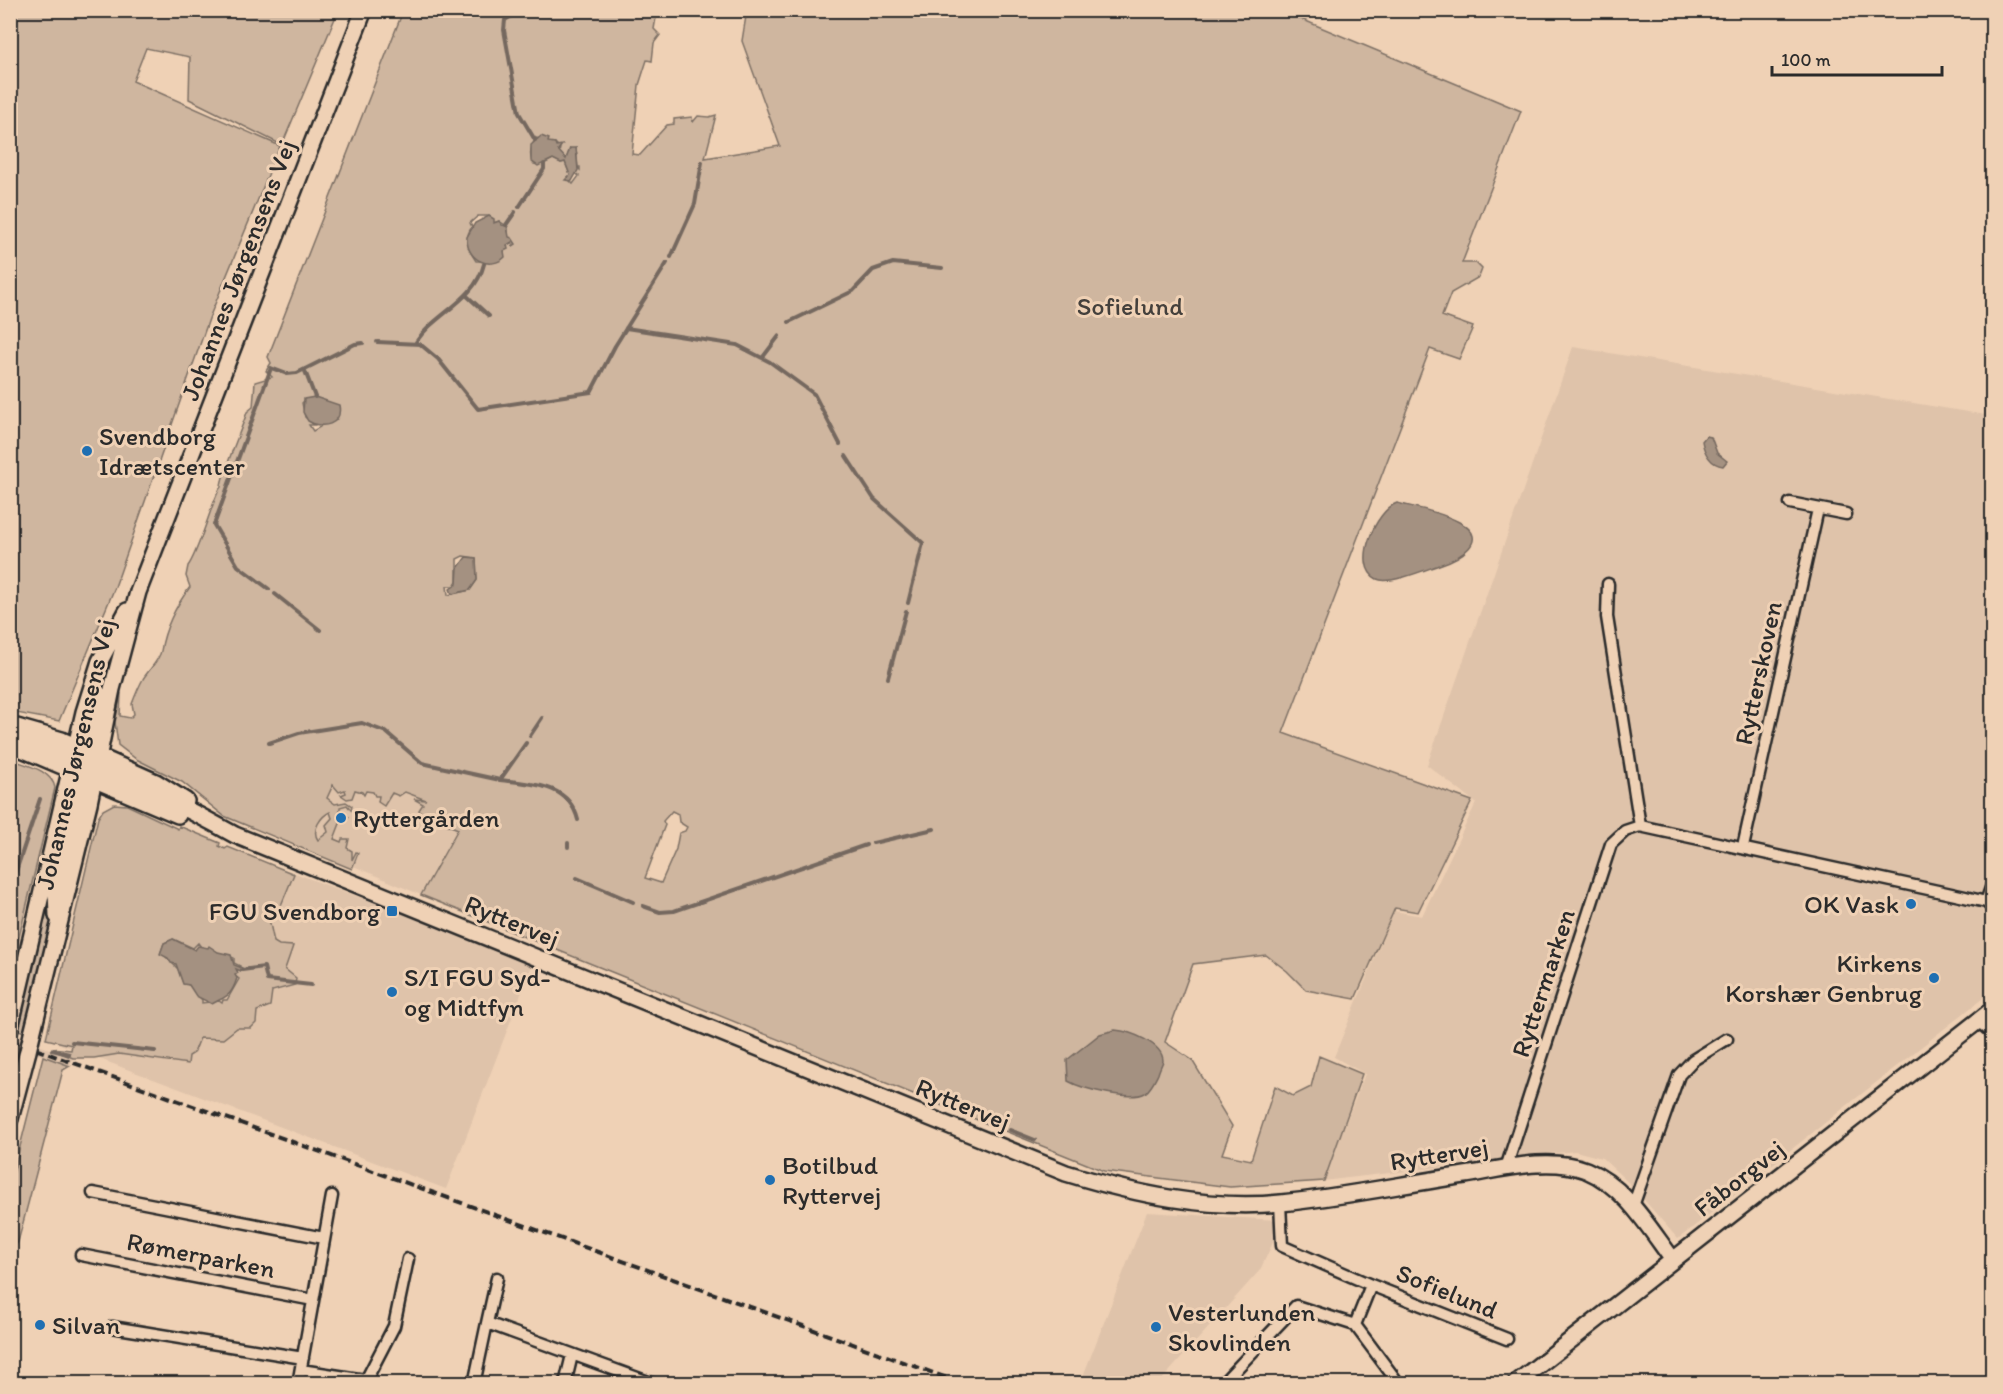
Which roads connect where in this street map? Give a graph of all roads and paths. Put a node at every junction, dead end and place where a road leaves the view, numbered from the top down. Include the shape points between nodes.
1 (365, 10) edge
2 (1790, 503) dead end
3 (1818, 509) junction
4 (1846, 514) dead end
5 (1608, 584) dead end
6 (138, 592) junction
7 (10, 725) edge
8 (10, 733) edge
9 (10, 744) edge
10 (85, 763) junction
11 (1640, 826) junction
12 (235, 835) junction
13 (1743, 847) junction
14 (1992, 885) edge
15 (1989, 905) edge
16 (1992, 1010) edge
17 (1978, 1022) junction
18 (11, 1028) edge
19 (1992, 1033) edge
20 (1727, 1039) dead end
21 (10, 1119) edge
22 (1506, 1168) junction
23 (93, 1193) dead end
24 (332, 1196) dead end
25 (1280, 1203) junction
26 (1633, 1206) junction
27 (324, 1238) junction
28 (81, 1255) dead end
29 (408, 1259) dead end
30 (1673, 1260) junction
31 (497, 1278) dead end
32 (1371, 1285) junction
33 (313, 1300) junction
34 (487, 1323) junction
35 (1355, 1325) junction
36 (112, 1327) dead end
37 (1507, 1339) dead end
38 (572, 1355) junction
39 (303, 1358) junction
40 (301, 1370) junction
41 (364, 1382) edge
42 (298, 1383) edge
43 (474, 1383) edge
44 (565, 1383) edge
45 (654, 1383) edge
46 (1222, 1383) edge
47 (1399, 1383) edge
48 (1515, 1383) edge

1 - 6 street, Johannes Jørgensens Vej
2 - 3 street
3 - 4 street
3 - 13 street, Rytterskoven
5 - 11 street via 1607,617
6 - 10 street, Johannes Jørgensens Vej via 112,689
6 - 10 street, Johannes Jørgensens Vej via 95,675
7 - 10 street, Ryttervej via 52,736
8 - 10 street, Ryttervej
9 - 10 street, Ryttervej
10 - 12 street, Ryttervej
10 - 12 street, Ryttervej via 206,827
10 - 18 street, Johannes Jørgensens Vej
10 - 21 street, Johannes Jørgensens Vej, bridge via 59,928
11 - 13 street
11 - 22 street, Ryttermarken via 1625,831 1611,844
12 - 25 street, Ryttervej via 1066,1173 1128,1192 1176,1199
13 - 15 street
14 - 15 street
16 - 17 street, Fåborgvej
17 - 19 street
17 - 30 street, Fåborgvej
20 - 26 street via 1693,1060 1679,1075
22 - 25 street, Ryttervej
22 - 26 street, Ryttervej via 1554,1163 1585,1170 1606,1181
23 - 27 street, Rømerparken
24 - 27 street
25 - 32 street, Sofielund via 1282,1246
26 - 30 street, Ryttervej
27 - 33 street
28 - 33 street, Rømerparken
29 - 41 street via 394,1326
30 - 48 street, Fåborgvej
31 - 34 street
32 - 35 street, Sofielund
32 - 37 street, Sofielund
33 - 39 street
34 - 38 street
34 - 43 street
35 - 46 street via 1296,1306
35 - 47 street
36 - 39 street
38 - 44 street
38 - 45 street
39 - 40 street
40 - 41 street
40 - 42 street

